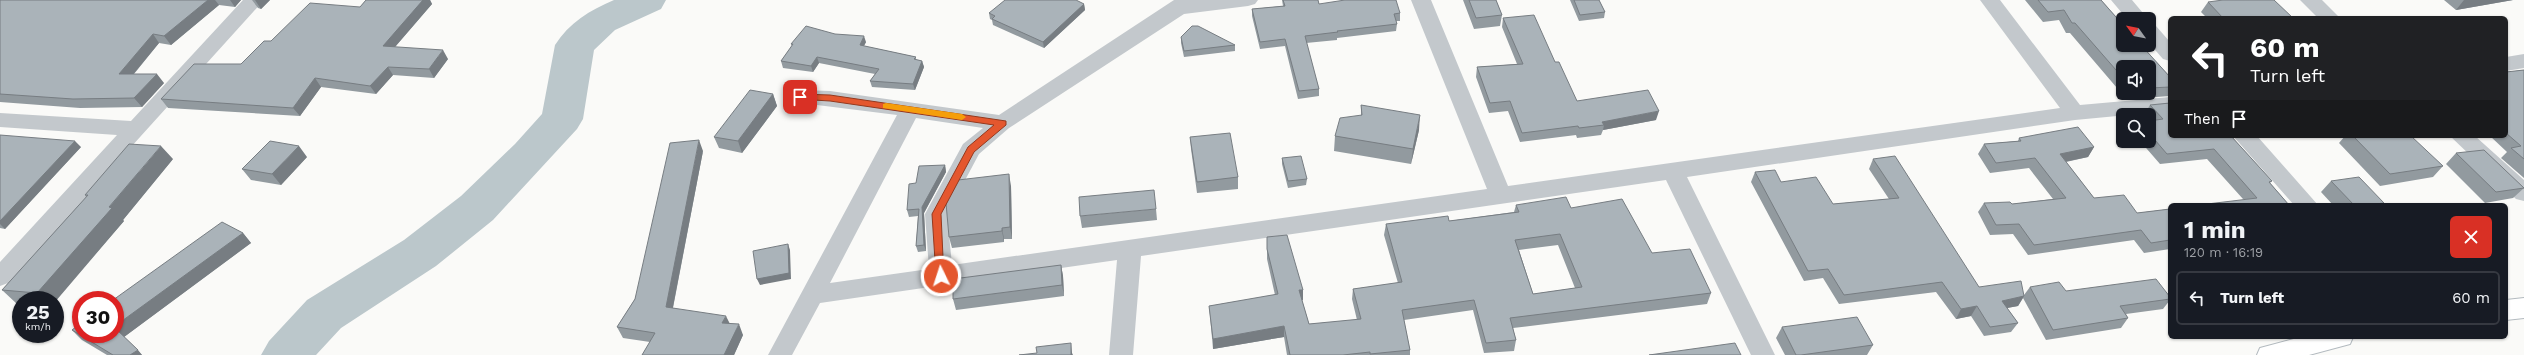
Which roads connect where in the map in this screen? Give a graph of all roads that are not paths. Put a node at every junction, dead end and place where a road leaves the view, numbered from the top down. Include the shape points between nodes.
1 (254, 0) edge
2 (1248, 0) edge
3 (1421, 0) edge
4 (1990, 0) edge
5 (2121, 0) edge
6 (2310, 0) edge
7 (1182, 4) edge
8 (2132, 12) edge
9 (2328, 16) edge
10 (2156, 39) edge
11 (2168, 52) edge
12 (2524, 61) edge
13 (2508, 64) edge
14 (800, 97) dead end
15 (2168, 104) edge
16 (910, 110) junction
17 (2074, 113) junction
18 (0, 120) edge
19 (1002, 123) junction
20 (136, 129) junction
21 (2246, 138) edge
22 (2463, 138) edge
23 (1673, 171) junction
24 (2524, 193) edge
25 (1501, 196) junction
26 (2305, 203) edge
27 (1130, 249) junction
28 (941, 276) junction
29 (0, 277) edge
30 (810, 295) junction
31 (2524, 308) edge
32 (2508, 310) edge
33 (2333, 339) edge
34 (780, 355) edge
35 (1121, 355) edge
36 (1763, 355) edge
37 (2269, 355) edge

1 - 20 street
2 - 7 street
3 - 25 street
4 - 17 street
5 - 8 street
6 - 9 street
7 - 19 street
10 - 11 street
12 - 13 street
14 - 16 street via 830,98
15 - 17 street
16 - 19 street
16 - 30 street
17 - 23 street
18 - 20 street
19 - 28 street via 971,150 936,214
20 - 29 street
21 - 26 street
22 - 24 street
23 - 25 street
23 - 36 street
25 - 27 street
27 - 28 street
27 - 35 street
28 - 30 street
30 - 34 street
31 - 32 street
33 - 37 street

